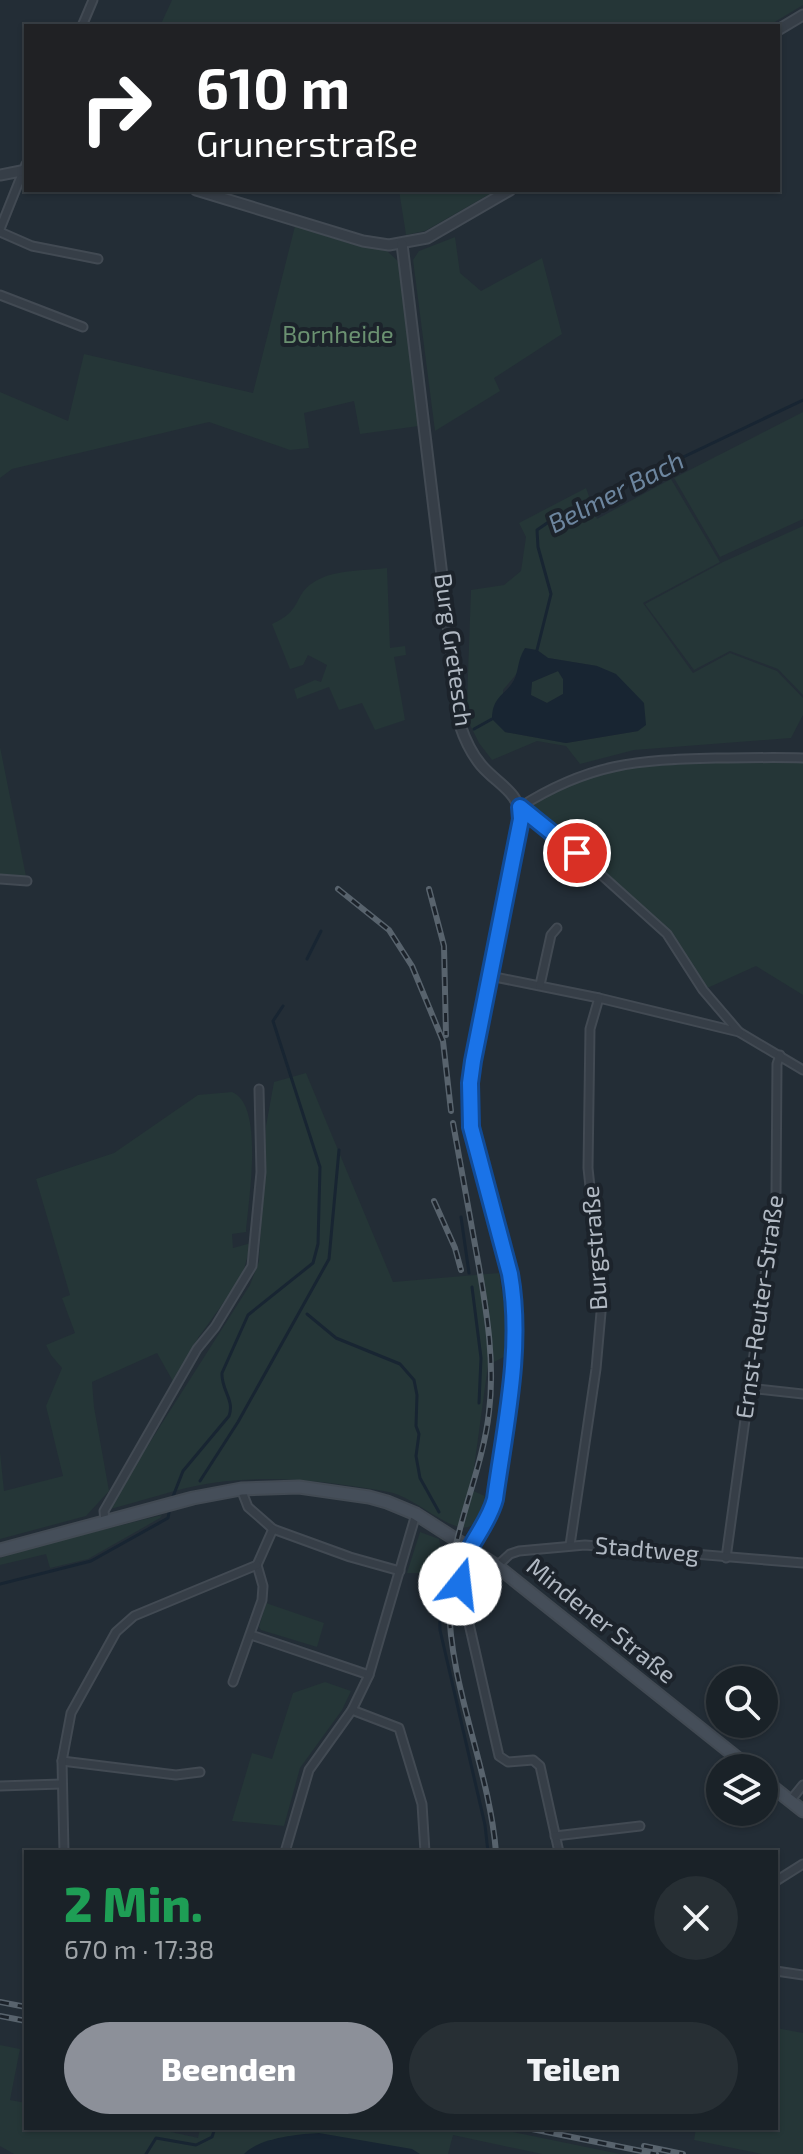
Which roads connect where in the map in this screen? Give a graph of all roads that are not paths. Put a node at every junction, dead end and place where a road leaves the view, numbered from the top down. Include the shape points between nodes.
1 (93, 0) edge
2 (803, 15) edge
3 (83, 24) edge
4 (780, 29) edge
5 (24, 168) edge
6 (24, 171) edge
7 (0, 175) edge
8 (203, 192) edge
9 (507, 192) edge
10 (0, 231) edge
11 (402, 244) junction
12 (98, 259) dead end
13 (0, 295) edge
14 (83, 327) dead end
15 (803, 758) edge
16 (520, 807) junction
17 (0, 879) edge
18 (27, 881) dead end
19 (557, 928) dead end
20 (490, 976) junction
21 (540, 985) junction
22 (599, 998) junction
23 (739, 1032) junction
24 (780, 1055) junction
25 (803, 1070) edge
26 (259, 1089) dead end
27 (748, 1388) junction
28 (803, 1394) edge
29 (241, 1489) junction
30 (416, 1514) junction
31 (105, 1521) junction
32 (273, 1529) junction
33 (570, 1545) junction
34 (470, 1548) junction
35 (0, 1550) edge
36 (726, 1558) junction
37 (803, 1563) edge
38 (257, 1565) junction
39 (497, 1566) junction
40 (400, 1571) junction
41 (251, 1635) junction
42 (369, 1675) junction
43 (233, 1682) dead end
44 (352, 1710) junction
45 (732, 1754) edge
46 (62, 1761) junction
47 (200, 1772) dead end
48 (61, 1784) junction
49 (803, 1785) edge
50 (0, 1786) edge
51 (778, 1791) edge
52 (790, 1801) junction
53 (803, 1811) edge
54 (640, 1826) dead end
55 (555, 1836) junction
56 (64, 1850) edge
57 (286, 1850) edge
58 (425, 1850) edge
59 (558, 1850) edge
60 (803, 1864) edge
61 (778, 1880) edge
62 (778, 1971) edge
63 (803, 1975) edge

1 - 3 street
2 - 4 street
5 - 7 street
6 - 10 street
8 - 11 street via 363,241
9 - 11 street via 427,238
10 - 12 street via 32,246
11 - 16 street, Burg Gretesch via 460,725 481,766
13 - 14 street
15 - 16 street via 634,762 588,773
16 - 20 street
16 - 23 street via 667,934 703,990
17 - 18 street
19 - 21 street
20 - 21 street
20 - 34 street via 470,1083 470,1116 510,1274 514,1341 495,1499
21 - 22 street
22 - 23 street
22 - 33 street, Burgstraße via 590,1029 588,1168 602,1301
23 - 24 street
24 - 25 street
24 - 27 street, Ernst-Reuter-Straße via 776,1194
26 - 31 street via 261,1172 252,1266 144,1437 104,1511
27 - 28 street
27 - 36 street, Ernst-Reuter-Straße
29 - 30 main road, Mindener Straße via 328,1490 369,1497
29 - 31 main road, Mindener Straße
29 - 32 street via 248,1507
30 - 34 main road, Mindener Straße
30 - 40 street
31 - 35 main road, Mindener Straße
32 - 38 street
32 - 40 street
33 - 36 street, Stadtweg
33 - 39 street, Stadtweg via 510,1554
34 - 39 main road, Mindener Straße
34 - 55 street via 462,1560 460,1584 499,1756 508,1762 533,1760 540,1766
36 - 37 street, Stadtweg
38 - 41 street via 262,1600
38 - 46 street via 134,1616 116,1632 71,1713
39 - 45 main road, Mindener Straße
40 - 42 street
41 - 42 street
41 - 43 street
42 - 44 street
44 - 57 street via 309,1770
44 - 58 street via 399,1728 422,1804
46 - 47 street via 176,1775
46 - 48 street
48 - 50 street
48 - 56 street
49 - 52 street
51 - 52 main road
52 - 53 main road
54 - 55 street
55 - 59 street
60 - 61 street
62 - 63 street

